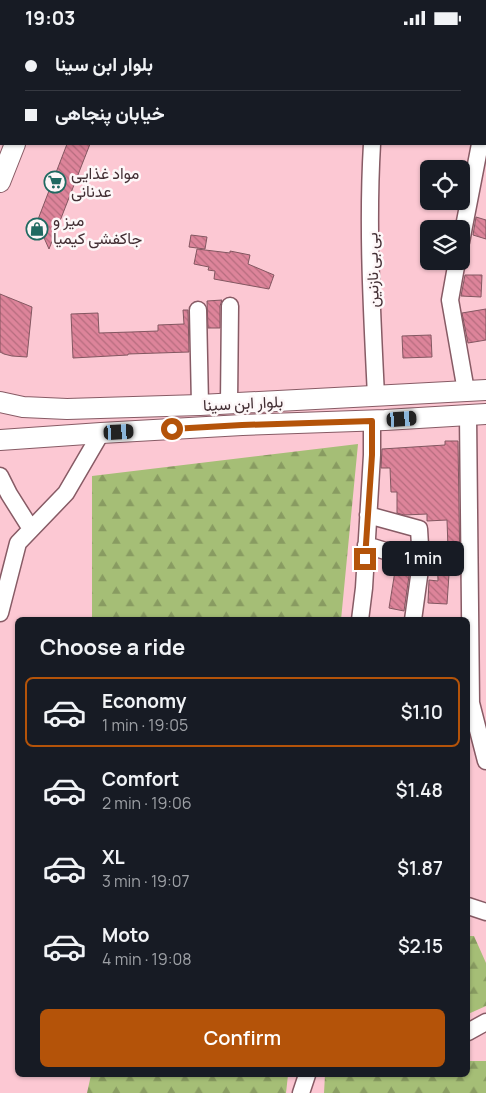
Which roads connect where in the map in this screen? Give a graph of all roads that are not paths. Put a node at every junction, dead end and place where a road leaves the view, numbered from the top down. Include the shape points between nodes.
1 (15, 145) edge
2 (372, 145) edge
3 (480, 145) edge
4 (0, 182) edge
5 (465, 220) edge
6 (455, 270) edge
7 (230, 306) dead end
8 (198, 310) dead end
9 (486, 390) edge
10 (466, 391) junction
11 (376, 396) junction
12 (0, 402) edge
13 (229, 403) junction
14 (200, 405) junction
15 (477, 414) edge
16 (372, 421) junction
17 (102, 433) junction
18 (0, 440) edge
19 (0, 476) edge
20 (368, 515) junction
21 (31, 529) junction
22 (366, 545) junction
23 (421, 562) junction
24 (0, 613) edge
25 (360, 617) edge
26 (413, 617) edge
27 (486, 761) edge
28 (470, 907) edge
29 (486, 912) edge
30 (486, 1023) edge
31 (470, 1031) edge
32 (306, 1077) edge
33 (301, 1093) edge

1 - 4 main road
2 - 11 street, بی بی نازنین via 371,290
3 - 5 street
6 - 10 street via 450,300
7 - 13 street
8 - 14 street
9 - 10 main road, بلوار ابن سینا
10 - 11 main road, بلوار ابن سینا
11 - 13 main road, بلوار ابن سینا
12 - 14 main road, بلوار ابن سینا via 23,407 67,409
13 - 14 main road, بلوار ابن سینا
15 - 16 main road, بلوار ابن سینا
15 - 27 street via 471,703
16 - 17 main road, بلوار ابن سینا
16 - 20 street
17 - 18 main road, بلوار ابن سینا
17 - 21 street via 66,493
19 - 21 street
20 - 22 street
20 - 23 street via 419,529
21 - 24 street via 18,543
22 - 23 street
22 - 25 street
23 - 26 street
28 - 29 street
30 - 31 street
32 - 33 street

